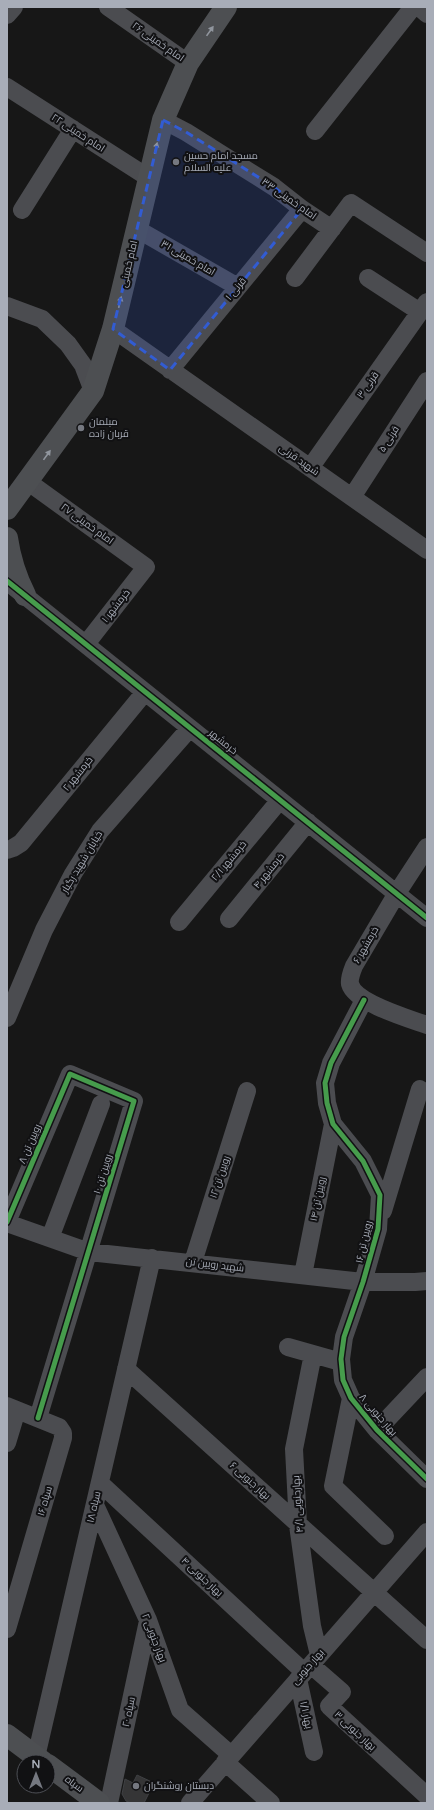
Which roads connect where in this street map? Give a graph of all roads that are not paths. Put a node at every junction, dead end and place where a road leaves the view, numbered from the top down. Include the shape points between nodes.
1 (14, 7) edge
2 (108, 7) edge
3 (226, 7) edge
4 (413, 7) edge
5 (418, 7) edge
6 (427, 14) edge
7 (7, 15) edge
8 (188, 63) junction
9 (8, 91) edge
10 (163, 120) junction
11 (73, 130) junction
12 (315, 131) dead end
13 (149, 178) junction
14 (302, 209) junction
15 (22, 210) dead end
16 (332, 228) junction
17 (137, 229) junction
18 (427, 253) edge
19 (295, 278) dead end
20 (368, 278) dead end
21 (238, 287) junction
22 (7, 306) edge
23 (423, 307) edge
24 (113, 330) junction
25 (170, 370) junction
26 (427, 381) edge
27 (93, 391) junction
28 (310, 468) junction
29 (14, 493) edge
30 (352, 498) junction
31 (7, 538) edge
32 (427, 550) edge
33 (146, 567) joint
34 (7, 581) edge
35 (25, 596) junction
36 (86, 644) junction
37 (145, 692) junction
38 (190, 728) junction
39 (280, 800) junction
40 (308, 822) junction
41 (427, 847) edge
42 (7, 850) edge
43 (397, 893) junction
44 (427, 918) edge
45 (229, 919) dead end
46 (178, 922) dead end
47 (364, 1000) junction
48 (7, 1018) edge
49 (427, 1025) edge
50 (420, 1089) dead end
51 (247, 1092) dead end
52 (134, 1101) joint
53 (101, 1104) dead end
54 (333, 1124) junction
55 (7, 1222) edge
56 (378, 1229) junction
57 (50, 1238) junction
58 (89, 1252) junction
59 (152, 1258) junction
60 (193, 1262) junction
61 (303, 1275) junction
62 (427, 1281) edge
63 (363, 1282) junction
64 (288, 1346) dead end
65 (313, 1354) junction
66 (342, 1362) junction
67 (126, 1369) junction
68 (427, 1377) edge
69 (352, 1398) junction
70 (12, 1408) edge
71 (38, 1418) junction
72 (377, 1430) junction
73 (7, 1443) edge
74 (427, 1479) edge
75 (100, 1483) junction
76 (95, 1505) junction
77 (298, 1525) junction
78 (427, 1532) edge
79 (385, 1536) dead end
80 (373, 1593) junction
81 (148, 1620) junction
82 (7, 1629) edge
83 (427, 1640) edge
84 (308, 1668) junction
85 (7, 1735) edge
86 (314, 1752) dead end
87 (33, 1754) edge
88 (43, 1754) edge
89 (228, 1759) junction
90 (56, 1771) edge
91 (427, 1796) edge
92 (100, 1803) edge
93 (109, 1803) edge
94 (190, 1803) edge
95 (271, 1803) edge

1 - 7 street
2 - 8 street, امام خمینی ۲۶
8 -> 3 main road, امام خمینی
4 - 12 street
5 - 6 street
8 - 10 main road, امام خمینی
9 - 11 street, امام خمینی ۲۲
13 -> 10 main road, امام خمینی
10 - 14 street, امام خمینی ۳۳ via 274,187
11 - 13 street, امام خمینی ۲۲
11 - 15 street
13 - 17 main road, امام خمینی
14 - 16 street, امام خمینی ۳۳
14 - 21 street, قرنی ۱
16 - 18 street via 351,203
16 - 19 street
17 - 21 street, امام خمینی ۳۱
24 -> 17 main road, امام خمینی
20 - 23 street
21 - 25 street, قرنی ۱
22 - 27 street via 42,319 63,339 83,365
23 - 28 street, قرنی ۳
24 - 25 street, شهید قرنی
24 - 27 main road, امام خمینی
25 - 28 street, شهید قرنی
26 - 30 street, قرنی ۵
29 -> 27 main road, امام خمینی
28 - 30 street, شهید قرنی
29 - 33 street, امام خمینی ۲۷
30 - 32 street, شهید قرنی
31 - 35 main road via 15,576
33 - 36 street, خرمشهر ۱
34 - 35 street, خرمشهر
35 - 36 street, خرمشهر
36 - 37 street, خرمشهر
37 - 38 street, خرمشهر
37 - 42 street, خرمشهر ۲ via 21,843
38 - 39 street, خرمشهر
38 - 48 street, خیابان شهید رگبار via 100,831 73,874 44,930
39 - 40 street, خرمشهر
39 - 46 street, خرمشهر ۲/۱
40 - 43 street, خرمشهر
40 - 45 street, خرمشهر ۴
41 - 43 street
43 - 44 street, خرمشهر
43 - 47 street, خرمشهر ۶ via 354,966 350,984
47 - 49 street, خرمشهر ۶
47 - 54 street via 331,1063 325,1083
50 - 56 street
51 - 60 street, رویین تن ۱۲
52 - 55 street, رویین تن ۸ via 70,1074
52 - 58 street, رویین تن ۱۰
53 - 57 street
54 - 56 street, رویین تن ۱۶ via 363,1161 380,1195
54 - 61 street, رویین تن ۱۴
55 - 57 street, شهید رویین تن
56 - 63 street, رویین تن ۱۶
57 - 58 street, شهید رویین تن
58 - 59 street, شهید رویین تن
58 - 71 street, رویین تن ۱۰
59 - 60 street, شهید رویین تن
59 - 67 street, سپاه ۱۸
60 - 61 street, شهید رویین تن
61 - 63 street, شهید رویین تن
62 - 63 street, شهید رویین تن
63 - 66 street, بهار جنوبی ۸ via 344,1337
64 - 65 street
65 - 66 street
65 - 77 street, بهارجنوبی ۴/۱ via 294,1449
66 - 69 street, بهار جنوبی ۸ via 343,1380
67 - 75 street, سپاه ۱۸
67 - 77 street, بهار جنوبی ۶
68 - 72 street
69 - 72 street, بهار جنوبی ۸
69 - 79 street via 332,1486
70 - 71 street, سپاه ۱۶
70 - 73 street
71 - 82 street, سپاه ۱۶ via 59,1427 63,1432 63,1438
72 - 74 street, بهار جنوبی ۸
75 - 76 street, سپاه ۱۸
75 - 84 street, بهار جنوبی ۴
76 - 81 street, بهار جنوبی ۲
76 - 88 street, سپاه ۱۸
77 - 80 street, بهار جنوبی ۶
77 - 84 street, بهارجنوبی ۴/۱ via 312,1626
78 - 80 street, بهار جنوبی
80 - 83 street, بهار جنوبی ۶
80 - 84 street, بهار جنوبی
81 - 89 street, بهار جنوبی ۲ via 180,1710
81 - 93 street, سپاه ۲۰
84 - 86 street, بهار ۱/۱
84 - 89 street, بهار جنوبی
84 - 91 street, بهار جنوبی ۳ via 342,1692 329,1706
85 - 87 main road, سپاه
89 - 94 street, بهار جنوبی
89 - 95 street, بهار جنوبی ۲
90 - 92 main road, سپاه

